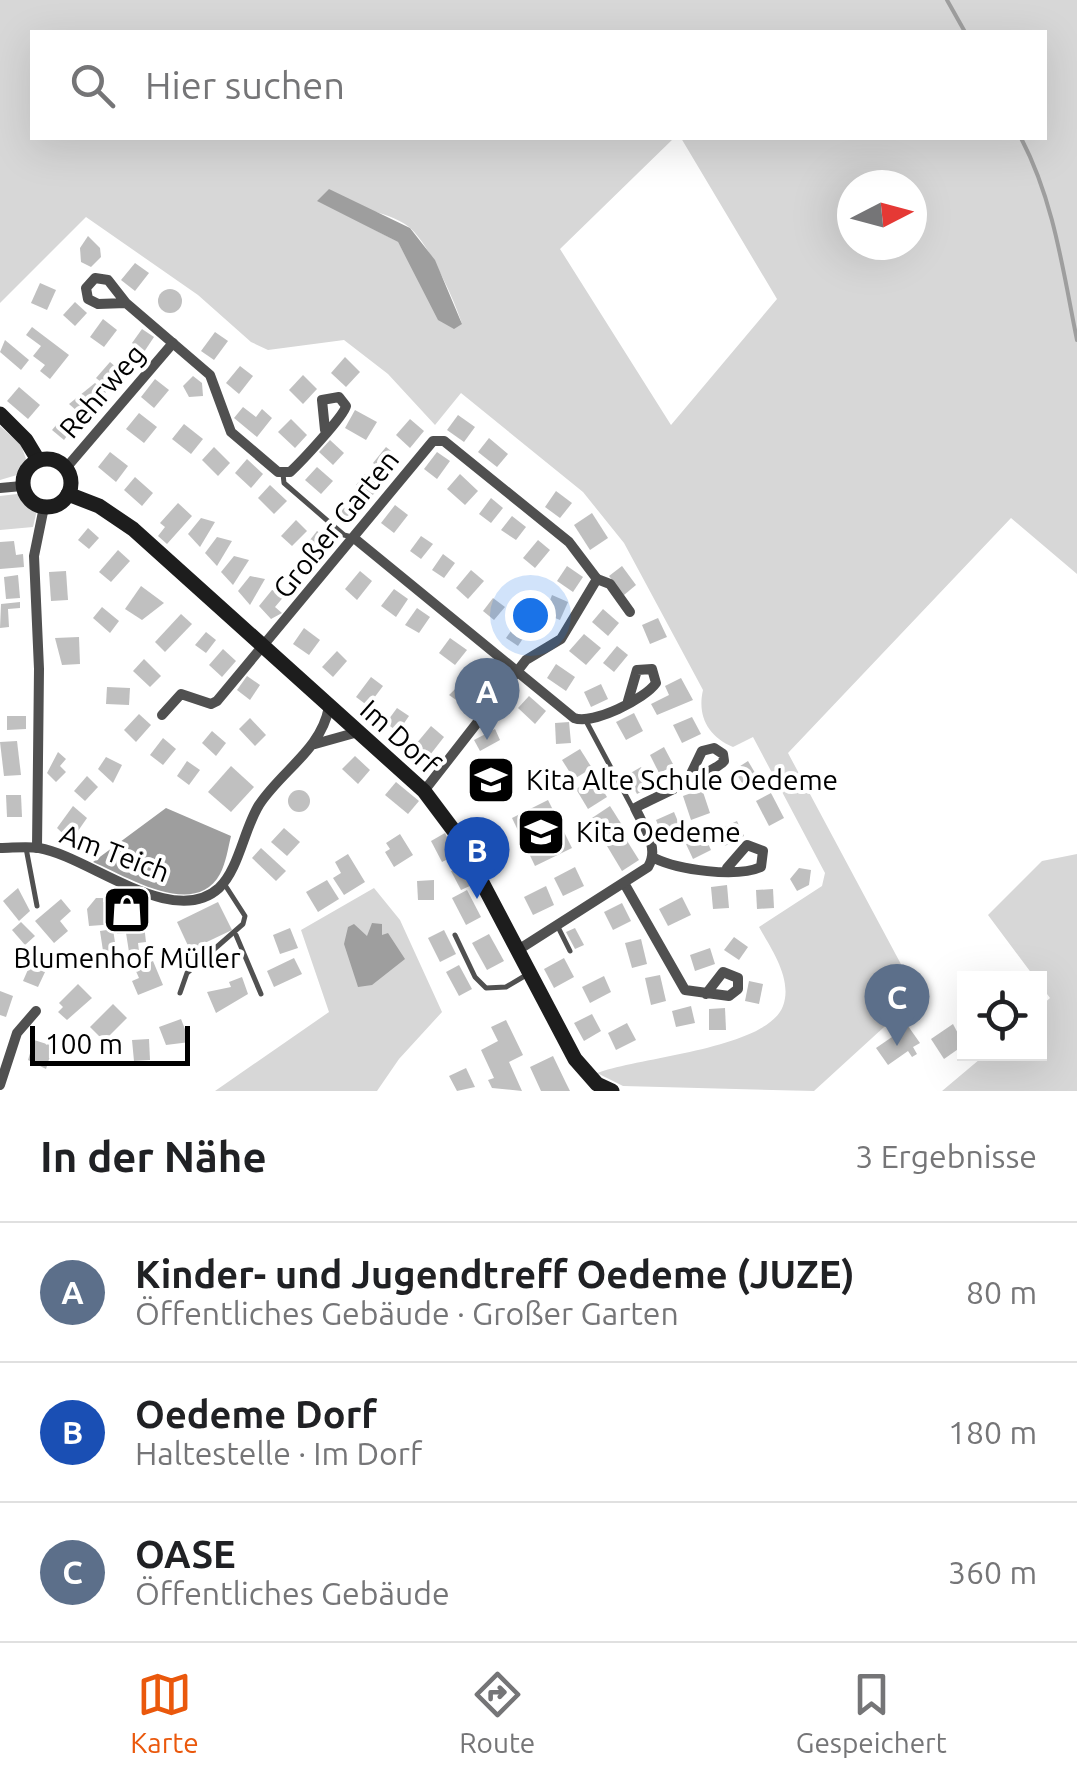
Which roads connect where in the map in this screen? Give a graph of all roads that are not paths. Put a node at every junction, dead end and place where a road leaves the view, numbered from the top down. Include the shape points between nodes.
1 (126, 303) dead end
2 (173, 343) junction
3 (0, 414) edge
4 (325, 430) dead end
5 (38, 460) junction
6 (66, 468) junction
7 (283, 474) junction
8 (22, 486) junction
9 (0, 488) edge
10 (68, 494) junction
11 (44, 507) junction
12 (354, 538) junction
13 (597, 579) junction
14 (630, 612) dead end
15 (264, 649) junction
16 (518, 670) junction
17 (628, 701) dead end
18 (329, 706) junction
19 (162, 715) dead end
20 (586, 721) junction
21 (358, 732) junction
22 (314, 744) junction
23 (689, 778) dead end
24 (424, 791) junction
25 (636, 808) junction
26 (0, 848) edge
27 (32, 848) junction
28 (654, 858) junction
29 (726, 868) dead end
30 (223, 882) junction
31 (624, 882) junction
32 (37, 906) dead end
33 (557, 925) junction
34 (236, 935) junction
35 (454, 936) dead end
36 (518, 950) junction
37 (570, 951) dead end
38 (530, 973) junction
39 (180, 993) dead end
40 (260, 994) dead end
41 (706, 994) dead end
42 (36, 1011) dead end
43 (0, 1085) edge
44 (595, 1087) edge
45 (612, 1091) edge

1 - 2 street
2 - 6 street, Rehrweg
2 - 7 street via 215,380 230,432
3 - 5 street
4 - 7 street
5 - 6 street
5 - 8 street
6 - 10 street
7 - 12 lane via 284,483
8 - 9 street
8 - 11 street
10 - 11 street
10 - 15 street, Im Dorf via 133,529
11 - 27 street, Am Teich via 34,556 39,669
12 - 13 street, Großer Garten via 433,442 444,441 568,542
12 - 15 street, Großer Garten
12 - 16 street
13 - 14 street via 610,584
13 - 16 street via 561,638
15 - 18 street, Im Dorf
15 - 19 street, Großer Garten via 217,701 181,694
16 - 20 street
16 - 24 street
17 - 20 street
18 - 21 street, Im Dorf
18 - 22 street
20 - 25 lane via 629,806
21 - 22 street
21 - 24 street, Im Dorf
22 - 30 street via 256,809
23 - 25 street
24 - 36 street, Im Dorf via 457,835
25 - 28 street
26 - 27 street
27 - 30 street, Am Teich via 179,901 202,899
27 - 32 lane
28 - 29 street via 692,871
28 - 31 street
30 - 34 lane via 245,916
31 - 33 street
31 - 41 street via 679,983 690,993
33 - 36 street
33 - 37 lane
34 - 39 lane via 186,973
34 - 40 lane
35 - 38 lane via 486,988 506,987
36 - 38 street, Im Dorf
38 - 44 street, Im Dorf
42 - 43 street via 18,1032
44 - 45 street, Im Dorf

